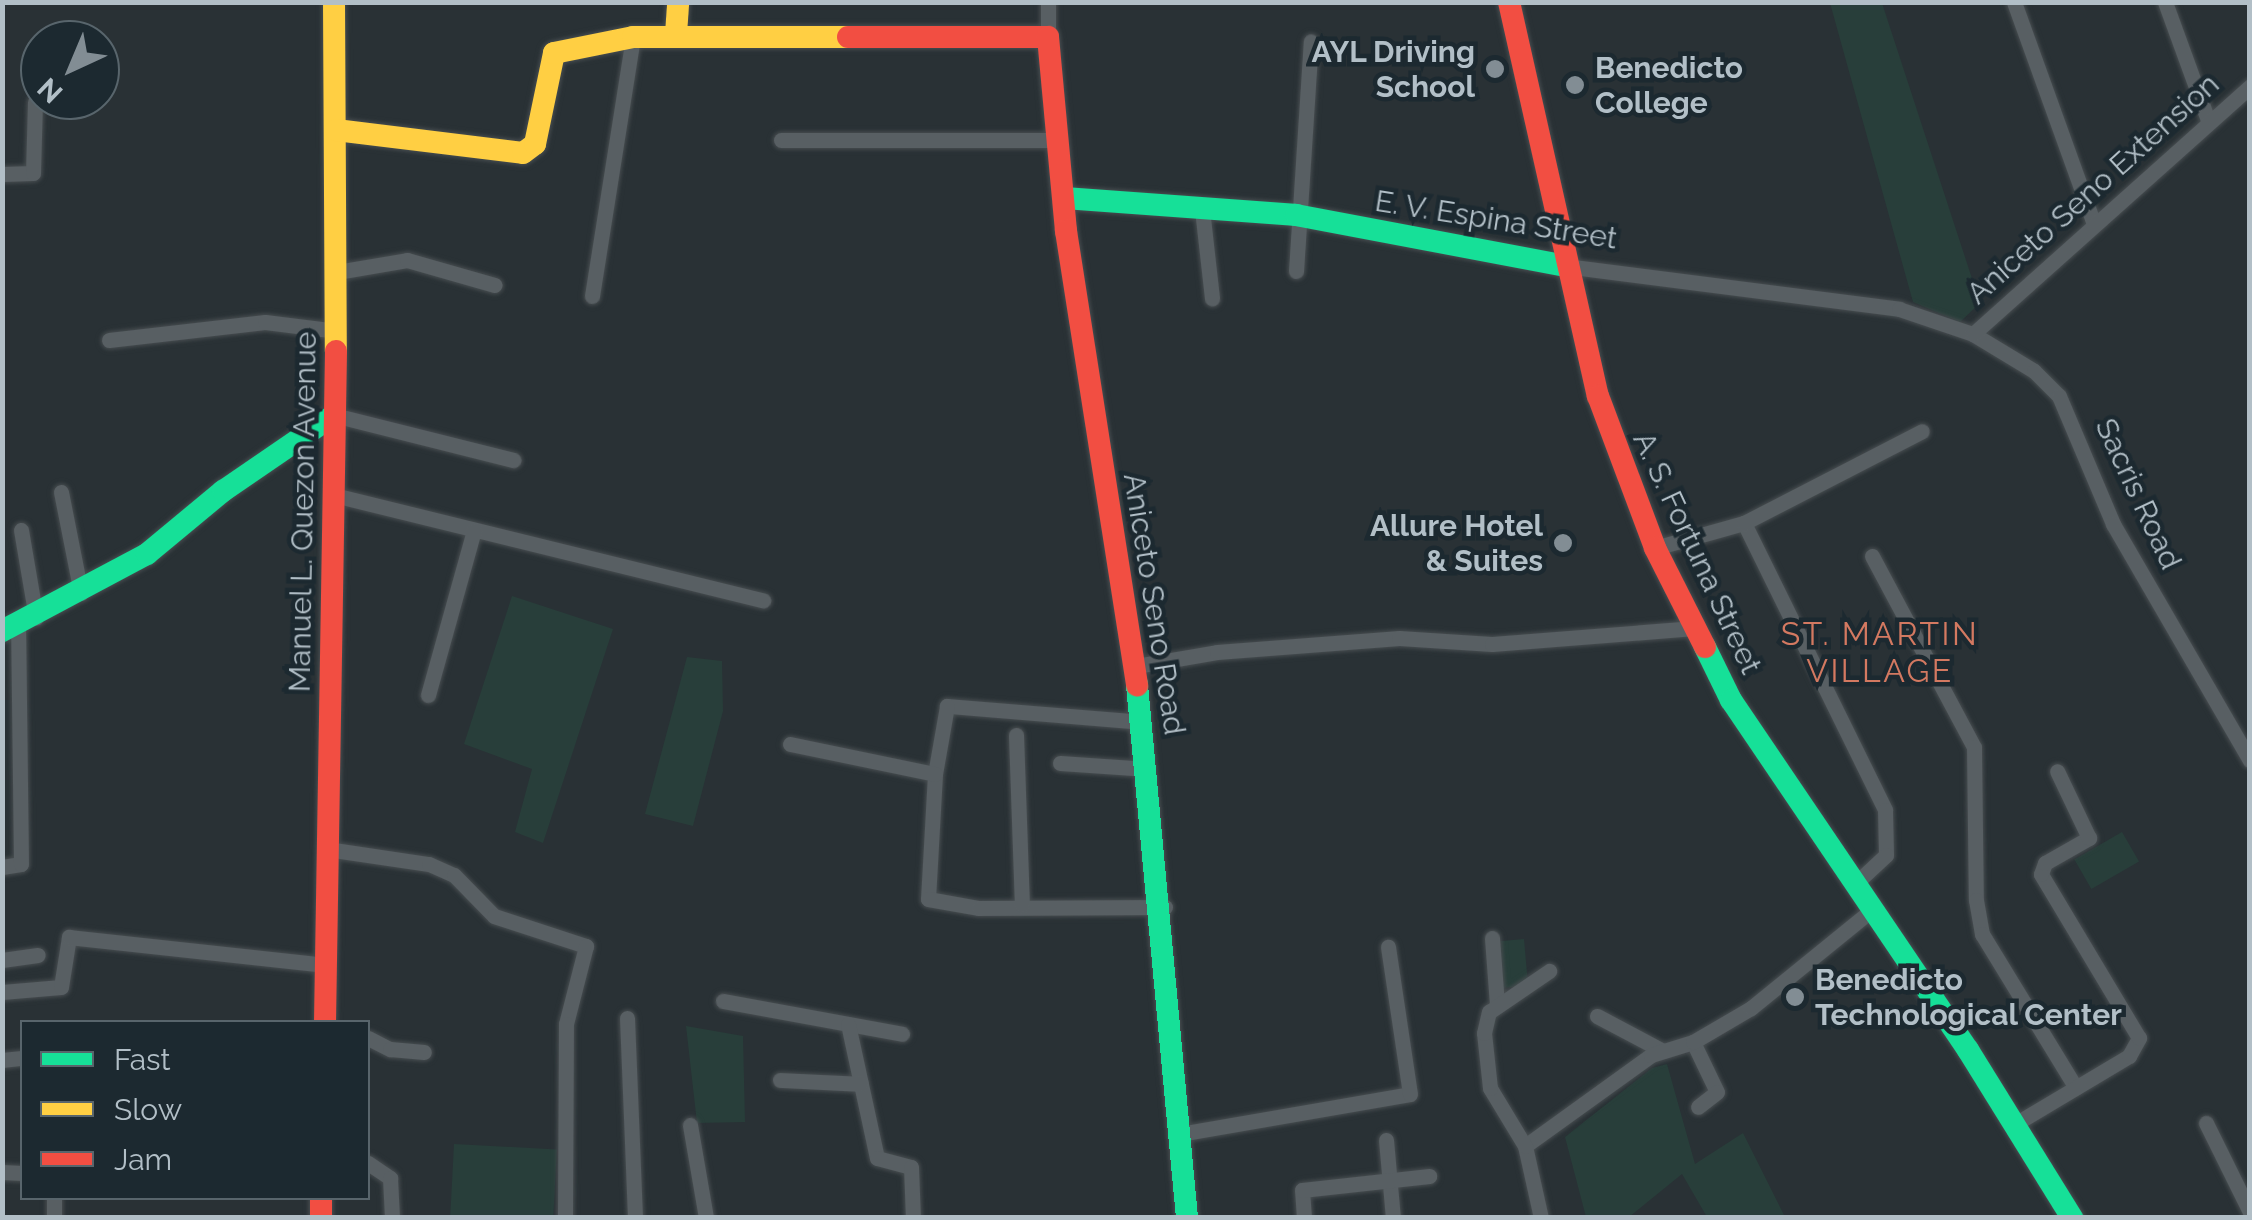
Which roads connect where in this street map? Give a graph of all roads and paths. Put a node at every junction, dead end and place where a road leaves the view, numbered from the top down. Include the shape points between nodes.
1 (334, 2) edge
2 (678, 2) edge
3 (1048, 2) edge
4 (1509, 2) edge
5 (2014, 2) edge
6 (2165, 2) edge
7 (676, 34) junction
8 (633, 37) junction
9 (1048, 37) junction
10 (1310, 41) dead end
11 (2250, 86) edge
12 (34, 120) edge
13 (2208, 120) junction
14 (336, 130) junction
15 (781, 140) dead end
16 (1060, 140) junction
17 (2, 174) edge
18 (1065, 198) junction
19 (1202, 209) junction
20 (1296, 216) junction
21 (2093, 222) junction
22 (1565, 266) junction
23 (1296, 271) dead end
24 (337, 272) junction
25 (495, 286) dead end
26 (592, 296) dead end
27 (1212, 298) dead end
28 (1917, 314) joint
29 (337, 331) junction
30 (1973, 334) junction
31 (109, 340) dead end
32 (334, 415) junction
33 (1922, 431) dead end
34 (514, 460) dead end
35 (62, 492) dead end
36 (334, 495) junction
37 (1744, 523) junction
38 (20, 530) dead end
39 (474, 530) junction
40 (1655, 548) junction
41 (1872, 556) dead end
42 (81, 593) junction
43 (763, 600) dead end
44 (19, 626) edge
45 (1694, 628) junction
46 (1136, 666) junction
47 (428, 695) dead end
48 (1143, 722) junction
49 (1016, 734) dead end
50 (790, 744) dead end
51 (2250, 760) edge
52 (1060, 763) dead end
53 (1148, 770) junction
54 (2057, 771) dead end
55 (934, 774) junction
56 (328, 850) junction
57 (2, 867) edge
58 (1856, 884) junction
59 (1022, 906) junction
60 (1165, 906) junction
61 (1873, 909) junction
62 (1492, 938) dead end
63 (1388, 947) dead end
64 (38, 955) dead end
65 (2, 960) edge
66 (326, 965) junction
67 (1549, 971) dead end
68 (2, 992) edge
69 (722, 1001) dead end
70 (1497, 1005) junction
71 (1597, 1016) dead end
72 (627, 1018) dead end
73 (324, 1020) edge
74 (848, 1024) junction
75 (902, 1034) dead end
76 (370, 1039) edge
77 (1693, 1042) junction
78 (1664, 1050) junction
79 (424, 1052) dead end
80 (780, 1080) dead end
81 (861, 1084) junction
82 (2076, 1088) junction
83 (1698, 1108) dead end
84 (2206, 1123) dead end
85 (2016, 1124) junction
86 (690, 1125) dead end
87 (1179, 1134) junction
88 (1386, 1140) dead end
89 (1525, 1146) junction
90 (370, 1164) edge
91 (1428, 1176) dead end
92 (1390, 1181) junction
93 (2250, 1212) edge
94 (392, 1218) edge
95 (565, 1218) edge
96 (635, 1218) edge
97 (706, 1218) edge
98 (913, 1218) edge
99 (1187, 1218) edge
100 (1304, 1218) edge
101 (1393, 1218) edge
102 (1541, 1218) edge
103 (2072, 1218) edge

1 - 14 street, Manuel L. Quezon Avenue
2 - 7 street
3 - 9 street, Aniceto Seno Road
4 - 22 street, A. S. Fortuna Street
5 - 21 street
6 - 13 street
7 - 8 street
7 - 9 street
8 - 14 street via 554,53 535,144 523,153
8 - 26 street
9 - 16 street, Aniceto Seno Road
10 - 20 street
11 - 13 street, Aniceto Seno Extension
12 - 17 street via 33,173
13 - 21 street, Aniceto Seno Extension
14 - 24 street, Manuel L. Quezon Avenue
15 - 16 street
16 - 18 street, Aniceto Seno Road
18 - 19 street, E. V. Espina Street
18 - 46 street, Aniceto Seno Road
19 - 20 street, E. V. Espina Street
19 - 27 street
20 - 22 street, E. V. Espina Street
20 - 23 street
21 - 30 street, Aniceto Seno Extension
22 - 28 street, E. V. Espina Street
22 - 40 street, A. S. Fortuna Street via 1610,438
24 - 25 street via 407,260
24 - 29 street, Manuel L. Quezon Avenue
28 - 30 street, Sacris Road
29 - 31 street via 265,322
29 - 32 street, Manuel L. Quezon Avenue
30 - 51 street, Sacris Road via 2034,371 2059,396 2113,524
32 - 34 street
32 - 36 street, Manuel L. Quezon Avenue
32 - 42 street via 223,491 147,554
33 - 37 street
35 - 42 street
36 - 39 street
36 - 56 street, Manuel L. Quezon Avenue
37 - 40 street
37 - 58 street via 1884,810 1886,855
38 - 44 street
39 - 43 street
39 - 47 street
40 - 45 street, A. S. Fortuna Street
41 - 82 street via 1974,747 1982,934
42 - 44 street
44 - 57 street via 21,864
45 - 46 street via 1492,644 1399,638 1217,652
45 - 58 street, A. S. Fortuna Street via 1732,700
46 - 48 street, Aniceto Seno Road
48 - 53 street, Aniceto Seno Road
48 - 55 street via 952,703 944,710
49 - 59 street
50 - 55 street
52 - 53 street
53 - 60 street, Aniceto Seno Road
54 - 82 street via 2089,838 2046,862 2040,874 2139,1038 2129,1056
55 - 59 street via 928,899 979,908
56 - 66 street, Manuel L. Quezon Avenue
56 - 95 street via 429,864 454,875 494,916 586,946 566,1024
58 - 61 street, A. S. Fortuna Street
59 - 60 street
60 - 87 street, Aniceto Seno Road
61 - 77 street via 1751,1008
61 - 85 street, A. S. Fortuna Street
62 - 70 street
63 - 87 street via 1410,1094
64 - 65 street
66 - 68 street via 69,937 61,986
66 - 73 street, Manuel L. Quezon Avenue
67 - 70 street via 1531,989
69 - 74 street
70 - 89 street via 1484,1034 1483,1065
71 - 78 street
72 - 96 street
74 - 75 street
74 - 81 street
76 - 79 street via 390,1049
77 - 78 street
77 - 83 street via 1717,1092
78 - 89 street
80 - 81 street
81 - 98 street via 877,1158 911,1167
82 - 85 street
84 - 93 street
85 - 103 street, A. S. Fortuna Street
86 - 97 street
87 - 99 street, Aniceto Seno Road
88 - 92 street
89 - 102 street
90 - 94 street via 390,1178
91 - 92 street
92 - 100 street via 1302,1190
92 - 101 street

